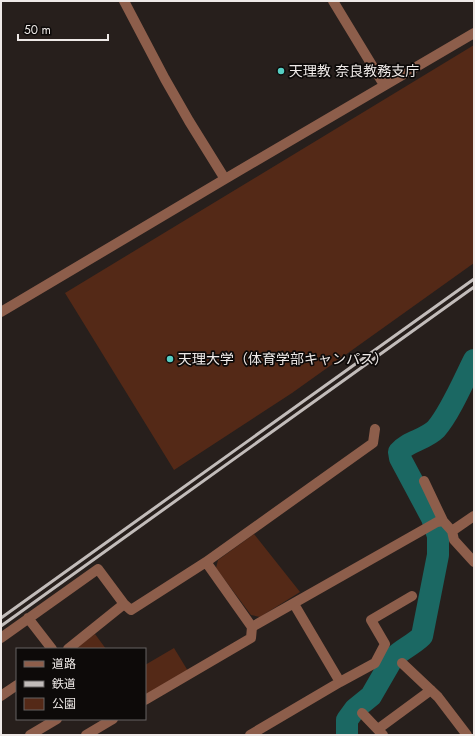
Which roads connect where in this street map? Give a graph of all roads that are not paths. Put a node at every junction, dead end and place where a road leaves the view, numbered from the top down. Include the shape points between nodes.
1 (124, 1) edge
2 (333, 1) edge
3 (474, 33) edge
4 (384, 85) junction
5 (225, 178) junction
6 (1, 312) edge
7 (375, 429) dead end
8 (424, 481) dead end
9 (474, 516) edge
10 (437, 523) junction
11 (452, 531) junction
12 (206, 562) junction
13 (474, 562) edge
14 (412, 596) dead end
15 (124, 604) junction
16 (294, 604) junction
17 (28, 618) junction
18 (252, 627) junction
19 (1, 638) edge
20 (51, 648) edge
21 (69, 648) edge
22 (402, 663) dead end
23 (340, 682) junction
24 (16, 686) edge
25 (431, 690) junction
26 (1, 696) edge
27 (146, 699) edge
28 (362, 714) dead end
29 (55, 720) edge
30 (109, 720) edge
31 (381, 732) edge
32 (30, 735) edge
33 (86, 735) edge
34 (250, 735) edge
35 (467, 735) edge

1 - 5 street via 165,80
2 - 4 street
3 - 4 street
4 - 5 street
5 - 6 street
7 - 12 street via 373,443
8 - 10 street
9 - 11 street
10 - 11 street
10 - 16 street
11 - 13 street via 454,540
12 - 15 street via 131,610
12 - 18 street
14 - 23 street via 372,620 385,644 375,663
15 - 17 street via 98,569
15 - 21 street
16 - 18 street
16 - 23 street
17 - 19 street
17 - 20 street
18 - 27 street via 251,638
22 - 25 street
23 - 34 street
24 - 26 street
25 - 31 street
25 - 35 street
28 - 31 street
29 - 32 street
30 - 33 street

